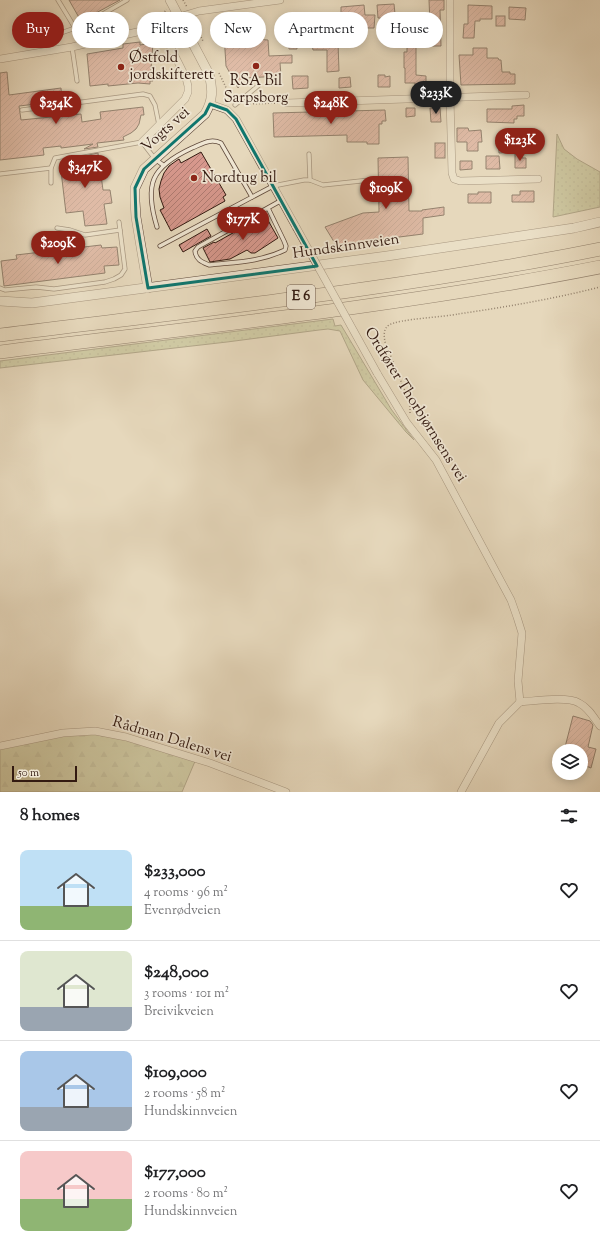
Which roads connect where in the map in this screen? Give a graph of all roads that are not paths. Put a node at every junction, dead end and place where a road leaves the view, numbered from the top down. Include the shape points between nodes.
1 (58, 0) edge
2 (127, 0) edge
3 (170, 0) edge
4 (280, 0) edge
5 (450, 0) edge
6 (251, 2) edge
7 (106, 12) edge
8 (177, 12) edge
9 (196, 12) edge
10 (72, 23) edge
11 (129, 34) edge
12 (72, 47) edge
13 (72, 48) edge
14 (195, 48) edge
15 (0, 59) edge
16 (77, 81) dead end
17 (259, 85) dead end
18 (526, 95) dead end
19 (450, 98) junction
20 (287, 103) road end
21 (210, 104) junction
22 (235, 105) road end
23 (22, 110) dead end
24 (159, 125) junction
25 (142, 142) junction
26 (309, 154) dead end
27 (155, 159) junction
28 (163, 165) junction
29 (51, 168) junction
30 (0, 174) edge
31 (538, 179) dead end
32 (310, 180) junction
33 (370, 180) dead end
34 (51, 183) dead end
35 (273, 186) junction
36 (252, 197) junction
37 (282, 200) junction
38 (268, 208) junction
39 (119, 222) dead end
40 (600, 222) edge
41 (158, 227) dead end
42 (57, 228) dead end
43 (120, 230) junction
44 (160, 246) dead end
45 (600, 249) edge
46 (600, 267) edge
47 (0, 288) edge
48 (148, 288) junction
49 (0, 301) edge
50 (0, 335) edge
51 (0, 352) edge
52 (520, 702) junction
53 (600, 726) edge
54 (0, 746) edge
55 (286, 792) edge
56 (461, 792) edge

1 - 10 lane
2 - 7 lane
3 - 8 street, Vogts vei
4 - 6 street
5 - 19 street
6 - 9 street
11 - 24 street via 157,28 164,34 183,70 188,86 185,99
12 - 15 street
13 - 16 lane
14 - 21 street, Vogts vei via 211,84
17 - 22 lane
18 - 19 street
19 - 20 street
19 - 31 street via 454,179
21 - 27 street, Vogts vei via 205,114
21 - 35 street, Ordfører Thorbjørnsens vei via 228,110 236,119
23 - 24 lane via 143,94 150,96 155,105
24 - 25 street
25 - 27 lane
25 - 29 lane via 55,158
26 - 32 lane
27 - 28 lane
27 - 48 street, Vogts vei via 144,169 138,181 135,201
28 - 36 lane via 179,154 216,140 221,143
28 - 41 lane via 153,180 151,192
29 - 30 lane
29 - 34 lane
32 - 33 lane via 323,184
32 - 35 lane
35 - 36 lane
35 - 37 street, Ordfører Thorbjørnsens vei
36 - 44 lane
37 - 38 lane
37 - 52 street, Ordfører Thorbjørnsens vei, bridge via 377,373 411,429 436,460 511,600 522,633 518,681
38 - 38 lane via 198,247 195,251 198,259 210,265 259,260 285,250 284,241
39 - 43 lane
40 - 48 street, Hundskinnveien via 387,256
42 - 43 lane via 85,235
43 - 47 lane via 125,269 114,279 54,289
45 - 50 highway, E 6 via 422,281
46 - 51 highway, E 6 via 416,299
48 - 49 street, Hundskinnveien via 32,302
52 - 53 street via 566,699 579,703
52 - 56 street via 499,723
54 - 55 street, Rådman Dalens vei via 63,733 94,731 126,737 210,763

